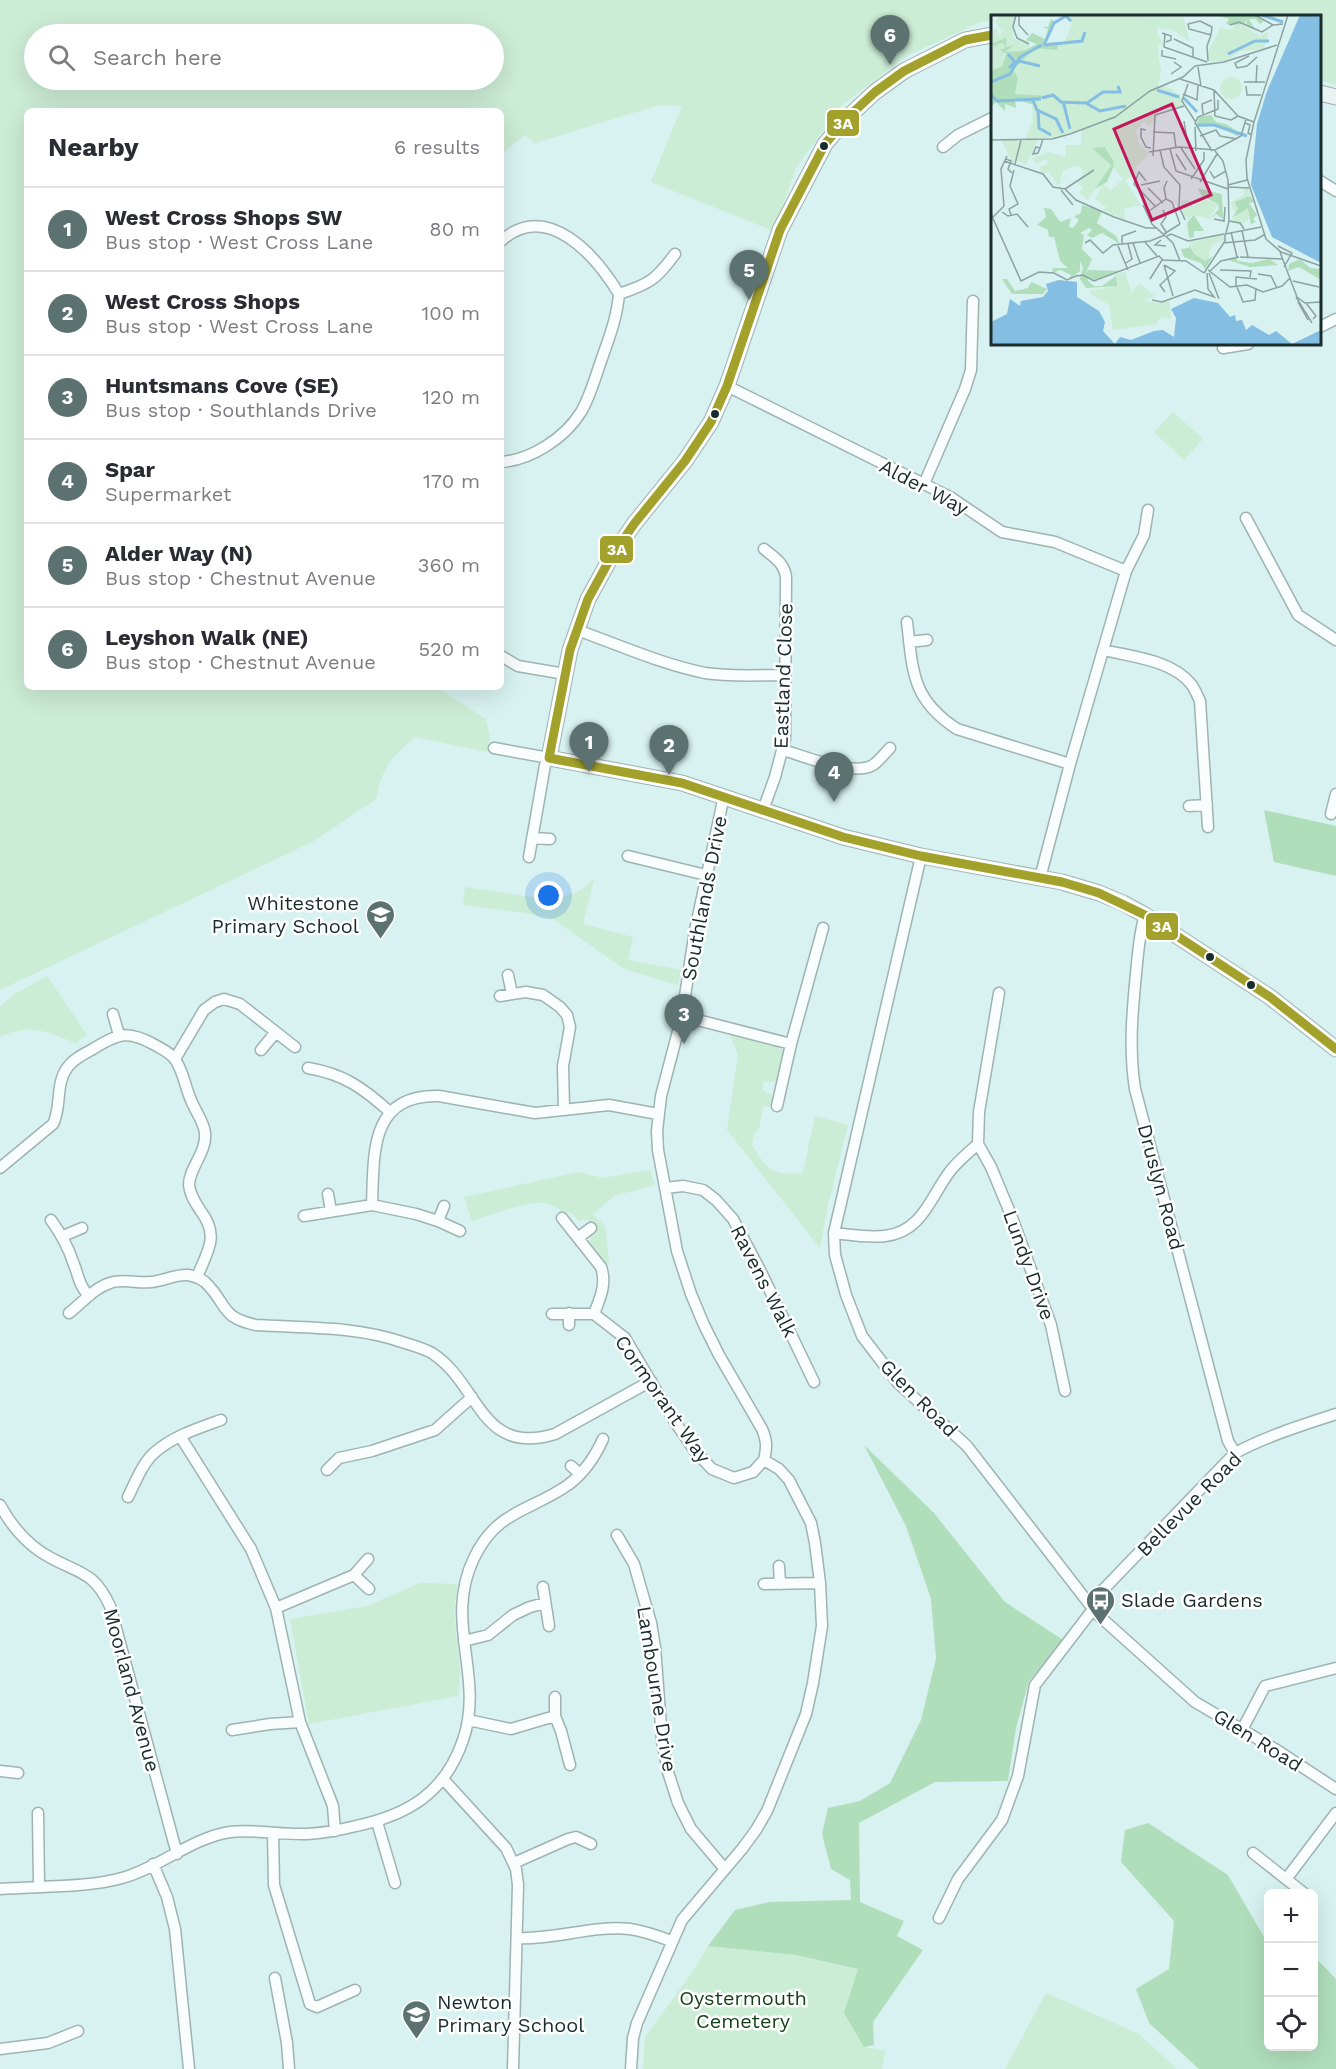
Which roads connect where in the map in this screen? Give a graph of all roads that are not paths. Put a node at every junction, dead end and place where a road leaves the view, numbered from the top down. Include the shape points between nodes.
1 (991, 35) edge
2 (1321, 93) edge
3 (1336, 98) edge
4 (991, 119) edge
5 (942, 147) dead end
6 (1321, 182) edge
7 (1336, 191) edge
8 (504, 239) edge
9 (675, 254) dead end
10 (619, 294) junction
11 (973, 301) dead end
12 (1336, 319) edge
13 (1321, 326) edge
14 (1242, 345) edge
15 (1223, 348) dead end
16 (727, 386) junction
17 (504, 462) edge
18 (924, 484) junction
19 (1148, 510) dead end
20 (1246, 518) dead end
21 (764, 549) dead end
22 (1126, 570) junction
23 (907, 622) dead end
24 (577, 630) junction
25 (927, 640) dead end
26 (1336, 640) edge
27 (909, 642) junction
28 (1104, 650) junction
29 (504, 658) edge
30 (565, 674) junction
31 (784, 675) junction
32 (494, 748) dead end
33 (890, 748) dead end
34 (783, 750) junction
35 (549, 758) junction
36 (1070, 764) junction
37 (1336, 794) edge
38 (724, 796) junction
39 (1207, 805) junction
40 (1189, 806) dead end
41 (763, 810) junction
42 (1331, 814) dead end
43 (1208, 827) dead end
44 (532, 838) junction
45 (550, 839) dead end
46 (628, 856) dead end
47 (921, 856) junction
48 (529, 857) dead end
49 (706, 875) junction
50 (1040, 878) junction
51 (1145, 915) junction
52 (823, 928) dead end
53 (508, 975) dead end
54 (999, 993) dead end
55 (512, 994) junction
56 (500, 996) dead end
57 (113, 1014) dead end
58 (682, 1016) junction
59 (276, 1032) junction
60 (119, 1035) junction
61 (791, 1044) junction
62 (294, 1047) dead end
63 (1336, 1049) edge
64 (261, 1050) dead end
65 (175, 1059) junction
66 (308, 1068) dead end
67 (777, 1106) dead end
68 (564, 1109) junction
69 (390, 1112) junction
70 (658, 1114) junction
71 (978, 1144) junction
72 (0, 1168) edge
73 (665, 1188) junction
74 (328, 1194) dead end
75 (372, 1205) junction
76 (444, 1206) dead end
77 (331, 1210) junction
78 (304, 1216) dead end
79 (562, 1218) dead end
80 (51, 1220) dead end
81 (438, 1221) junction
82 (82, 1228) dead end
83 (591, 1228) dead end
84 (460, 1232) dead end
85 (834, 1233) junction
86 (63, 1236) junction
87 (579, 1237) junction
88 (197, 1277) junction
89 (89, 1296) junction
90 (69, 1313) dead end
91 (569, 1313) junction
92 (552, 1314) dead end
93 (594, 1314) junction
94 (568, 1325) dead end
95 (651, 1381) junction
96 (814, 1382) dead end
97 (1065, 1391) dead end
98 (472, 1397) junction
99 (1336, 1414) edge
100 (222, 1420) dead end
101 (180, 1436) junction
102 (603, 1438) dead end
103 (1235, 1453) junction
104 (764, 1460) junction
105 (571, 1466) dead end
106 (327, 1470) dead end
107 (580, 1474) junction
108 (129, 1497) dead end
109 (0, 1505) edge
110 (617, 1535) dead end
111 (368, 1559) dead end
112 (779, 1566) dead end
113 (354, 1575) junction
114 (820, 1583) junction
115 (764, 1584) dead end
116 (780, 1584) junction
117 (543, 1587) dead end
118 (369, 1589) dead end
119 (545, 1603) junction
120 (1091, 1605) junction
121 (276, 1608) junction
122 (549, 1626) dead end
123 (464, 1641) junction
124 (1336, 1668) edge
125 (555, 1697) dead end
126 (555, 1716) junction
127 (468, 1720) junction
128 (300, 1722) junction
129 (232, 1730) dead end
130 (1242, 1730) junction
131 (570, 1765) dead end
132 (0, 1771) edge
133 (18, 1773) dead end
134 (443, 1779) junction
135 (1336, 1790) edge
136 (38, 1813) dead end
137 (1336, 1813) edge
138 (377, 1822) junction
139 (335, 1831) junction
140 (273, 1833) junction
141 (591, 1844) dead end
142 (1253, 1853) dead end
143 (177, 1854) junction
144 (514, 1863) junction
145 (153, 1864) junction
146 (724, 1868) junction
147 (1287, 1878) junction
148 (394, 1883) dead end
149 (39, 1886) junction
150 (0, 1889) edge
151 (1300, 1889) edge
152 (939, 1918) dead end
153 (517, 1938) junction
154 (671, 1941) junction
155 (275, 1978) dead end
156 (355, 1990) dead end
157 (78, 2031) dead end
158 (0, 2049) edge
159 (189, 2069) edge
160 (289, 2069) edge
161 (513, 2069) edge
162 (631, 2069) edge

1 - 16 street via 965,40 904,71 875,92 825,144 780,230
2 - 3 street
4 - 5 street
6 - 7 street
8 - 10 street via 525,227 552,228 584,251 606,273
9 - 10 street via 649,283
10 - 17 street via 617,316 581,412 551,442 533,453
11 - 18 street via 970,370 965,389
12 - 13 street
14 - 15 street
16 - 18 street, Alder Way
16 - 24 street via 711,422 686,461 610,559 588,599
18 - 22 street, Alder Way via 1002,532 1055,542
19 - 22 street via 1144,535
20 - 26 street via 1298,615
21 - 31 street, Eastland Close via 785,568
22 - 28 street
23 - 27 street
24 - 30 street
24 - 31 street via 706,673
25 - 27 street
27 - 36 street via 921,695 941,718 965,732
28 - 36 street
28 - 39 street via 1156,663 1177,672 1191,684 1200,701
29 - 30 street via 519,666
30 - 35 street
31 - 34 street, Eastland Close
32 - 35 street
33 - 34 street via 873,765 858,770
34 - 41 street, Eastland Close
35 - 38 street via 682,783
35 - 44 street
36 - 50 street
37 - 42 street
38 - 41 street
38 - 49 street, Southlands Drive
39 - 40 street
39 - 43 street
41 - 47 street via 815,829
44 - 45 street
44 - 48 street
46 - 49 street
47 - 50 street
47 - 85 street, Glen Road
49 - 58 street, Southlands Drive
50 - 51 street via 1099,894
51 - 63 street via 1270,997
51 - 103 street, Druslyn Road via 1139,936 1130,1060 1228,1441
52 - 61 street
53 - 55 street
54 - 71 street via 979,1112
55 - 56 street
55 - 68 street via 543,994 560,1007 569,1021 563,1066
57 - 60 street
58 - 61 street
58 - 70 street, Southlands Drive
59 - 62 street
59 - 64 street
59 - 65 street via 236,1001 219,1000 204,1010
60 - 65 street via 140,1036
60 - 72 street via 69,1065 61,1081 53,1124
61 - 67 street
65 - 88 street via 206,1134 189,1183 192,1198 212,1229 209,1250
66 - 69 street via 337,1075
68 - 69 street via 535,1113 432,1095 410,1099
68 - 70 street via 609,1105
69 - 75 street via 376,1141
70 - 73 street, Southlands Drive via 658,1150
71 - 85 street via 950,1171 918,1222 902,1232 862,1237
71 - 97 street, Lundy Drive via 1007,1206 1051,1325
73 - 96 street, Ravens Walk via 703,1190 733,1219
73 - 104 street, Southlands Drive via 677,1251 691,1294 719,1355 766,1439
74 - 77 street
75 - 77 street
75 - 81 street
76 - 81 street
77 - 78 street
79 - 87 street
80 - 86 street
81 - 84 street
82 - 86 street
83 - 87 street
85 - 120 street, Glen Road via 835,1255 862,1336 898,1383 967,1446
86 - 89 street via 79,1284
87 - 93 street via 604,1276
88 - 89 street via 177,1276 149,1283 112,1282
88 - 98 street via 230,1316 242,1322 363,1331 431,1353
89 - 90 street
91 - 92 street
91 - 93 street
91 - 94 street
93 - 95 street, Cormorant Way via 626,1338
95 - 98 street via 555,1434 528,1439 496,1428
95 - 104 street, Cormorant Way via 695,1451 712,1469 734,1478 753,1472
98 - 106 street via 435,1430 339,1458
99 - 103 street, Bellevue Road
100 - 101 street
101 - 108 street via 153,1454
101 - 121 street via 251,1550
102 - 107 street
103 - 120 street, Bellevue Road
104 - 114 street via 789,1480 810,1522
105 - 107 street
107 - 123 street via 505,1518 484,1539 464,1584
109 - 143 street, Moorland Avenue via 29,1543 85,1573 103,1590
110 - 146 street, Lambourne Drive via 634,1564 651,1623 668,1772 691,1829
111 - 113 street
112 - 116 street
113 - 118 street
113 - 121 street
114 - 116 street
114 - 146 street via 822,1626 806,1714 767,1811
115 - 116 street
117 - 119 street
119 - 122 street
119 - 123 street via 513,1615 488,1635
120 - 130 street, Glen Road via 1195,1702
120 - 152 street via 1035,1685 1018,1776 1002,1820 958,1879
121 - 128 street
123 - 127 street via 471,1689
124 - 130 street via 1265,1686
125 - 126 street
126 - 127 street via 511,1729
126 - 131 street
127 - 134 street via 463,1741
128 - 129 street
128 - 139 street via 333,1806
130 - 135 street, Glen Road
132 - 133 street
134 - 138 street via 416,1804
134 - 144 street via 506,1848
136 - 149 street
137 - 147 street
138 - 139 street
138 - 148 street
139 - 140 street
140 - 143 street via 230,1832
140 - 156 street via 274,1885 310,2004 317,2007
141 - 144 street via 576,1837
142 - 147 street
143 - 145 street
144 - 153 street via 518,1885
145 - 149 street via 122,1878
145 - 159 street via 175,1929
146 - 154 street via 682,1920
147 - 151 street
149 - 150 street
153 - 154 street via 617,1928
153 - 161 street
154 - 162 street via 637,2023
155 - 160 street
157 - 158 street via 48,2043

